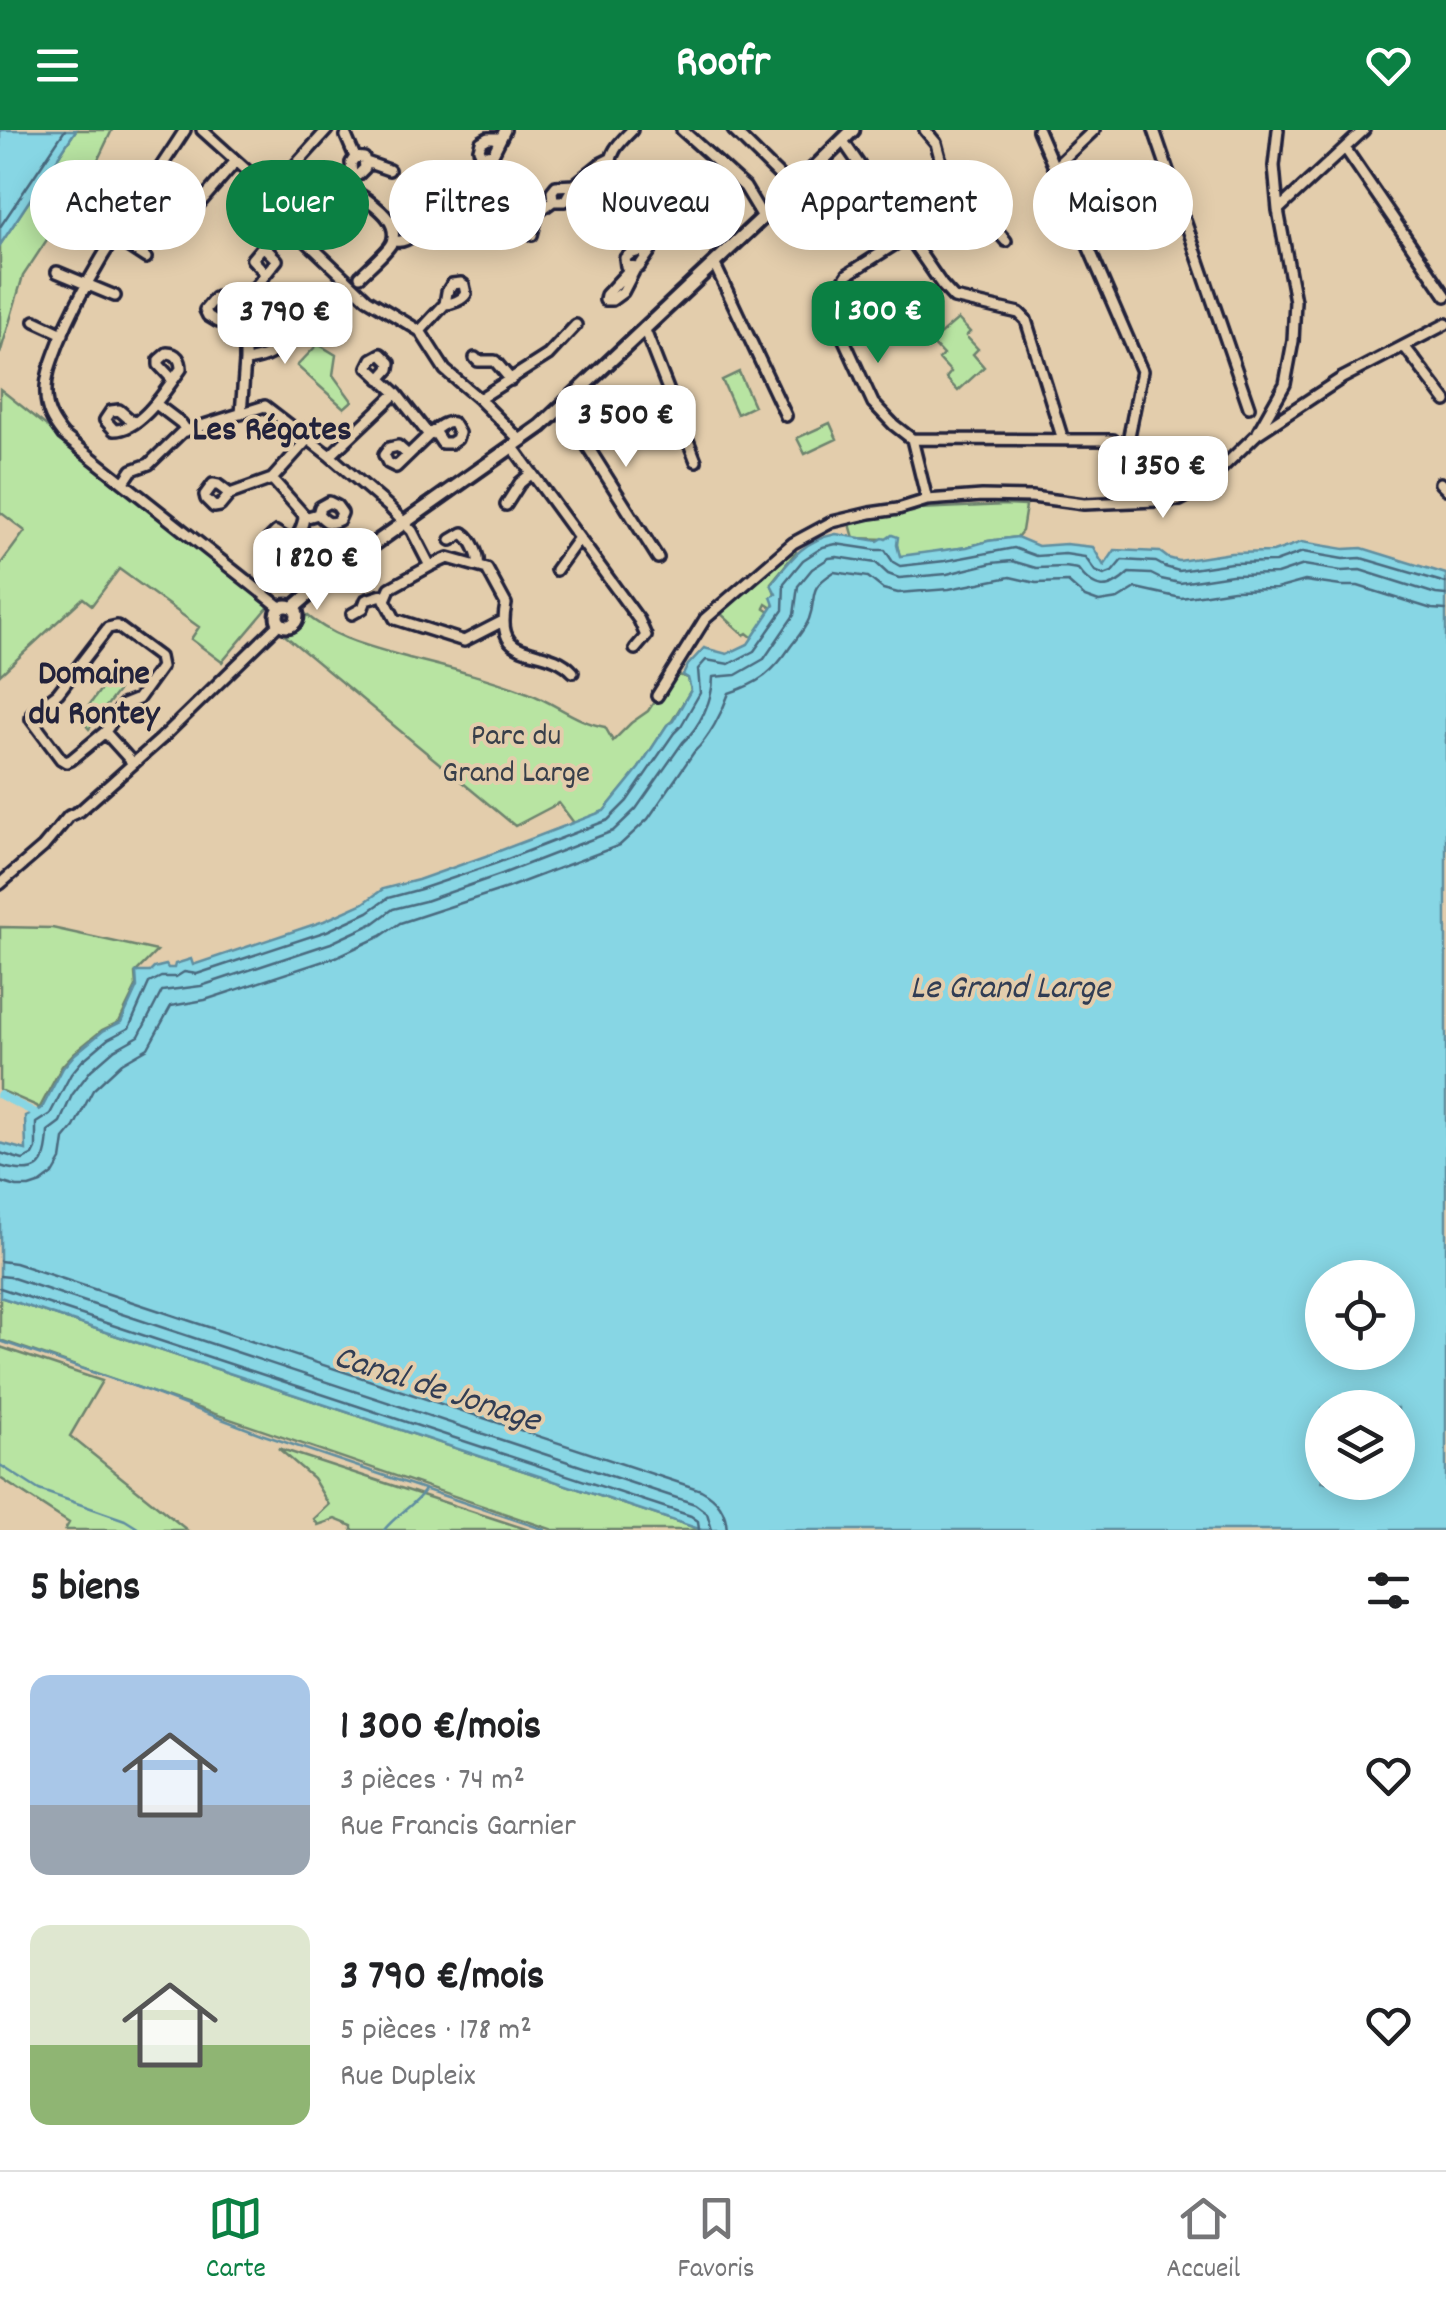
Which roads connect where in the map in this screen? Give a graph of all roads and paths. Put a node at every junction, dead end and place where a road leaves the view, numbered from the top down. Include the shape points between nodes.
1 (185, 130) edge
2 (202, 130) edge
3 (327, 130) edge
4 (632, 130) edge
5 (682, 130) edge
6 (733, 130) edge
7 (924, 130) edge
8 (1038, 130) edge
9 (1094, 130) edge
10 (1154, 130) edge
11 (1278, 130) edge
12 (1364, 130) edge
13 (503, 134) edge
14 (846, 134) edge
15 (346, 136) dead end
16 (1345, 148) junction
17 (355, 158) joint
18 (610, 159) joint
19 (166, 160) edge
20 (233, 160) edge
21 (300, 160) edge
22 (365, 160) edge
23 (475, 160) edge
24 (821, 160) edge
25 (862, 160) edge
26 (941, 160) edge
27 (1052, 160) edge
28 (1062, 160) edge
29 (765, 161) edge
30 (369, 163) edge
31 (388, 170) dead end
32 (226, 172) edge
33 (206, 194) edge
34 (369, 202) edge
35 (546, 206) edge
36 (1278, 210) junction
37 (763, 217) joint
38 (389, 220) edge
39 (653, 247) joint
40 (389, 248) edge
41 (107, 250) edge
42 (131, 250) edge
43 (317, 250) edge
44 (886, 250) edge
45 (918, 250) edge
46 (1090, 250) edge
47 (146, 258) dead end
48 (714, 263) junction
49 (57, 272) dead end
50 (266, 274) dead end
51 (360, 276) dead end
52 (86, 284) junction
53 (114, 296) dead end
54 (1446, 296) edge
55 (445, 304) dead end
56 (245, 306) junction
57 (232, 308) dead end
58 (307, 314) dead end
59 (35, 321) dead end
60 (1446, 324) edge
61 (576, 325) dead end
62 (644, 328) junction
63 (420, 331) junction
64 (62, 334) junction
65 (1404, 346) junction
66 (498, 347) dead end
67 (475, 358) dead end
68 (496, 361) junction
69 (246, 362) junction
70 (380, 379) dead end
71 (173, 380) dead end
72 (511, 380) junction
73 (243, 388) junction
74 (396, 392) junction
75 (480, 399) junction
76 (1446, 401) edge
77 (156, 404) junction
78 (562, 406) junction
79 (262, 407) junction
80 (1248, 407) dead end
81 (241, 414) junction
82 (786, 416) dead end
83 (133, 422) dead end
84 (186, 430) junction
85 (1257, 434) junction
86 (912, 439) junction
87 (307, 440) junction
88 (1063, 440) junction
89 (1114, 440) dead end
90 (516, 443) junction
91 (408, 455) dead end
92 (330, 456) junction
93 (696, 461) dead end
94 (532, 473) junction
95 (272, 479) junction
96 (124, 482) junction
97 (230, 494) dead end
98 (927, 500) junction
99 (1161, 501) junction
100 (506, 505) dead end
101 (318, 514) dead end
102 (304, 518) junction
103 (404, 522) junction
104 (579, 538) junction
105 (450, 540) dead end
106 (292, 542) dead end
107 (658, 558) dead end
108 (430, 566) junction
109 (478, 566) junction
110 (556, 570) dead end
111 (387, 595) junction
112 (287, 608) junction
113 (352, 614) dead end
114 (503, 621) junction
115 (280, 623) joint
116 (636, 649) dead end
117 (573, 672) dead end
118 (657, 696) dead end
119 (106, 732) junction
120 (133, 764) junction
121 (0, 884) edge

1 - 19 street
2 - 20 street
3 - 21 street
4 - 18 street
5 - 37 street via 745,187
6 - 29 street
7 - 26 street
8 - 27 street
9 - 28 street
10 - 80 street
11 - 36 street
12 - 16 street
13 - 23 street via 481,142 482,156
14 - 24 street
14 - 25 street
15 - 17 street
16 - 36 street
16 - 54 street
17 - 22 street
18 - 35 street via 574,185 556,186
30 - 31 street
32 - 33 street
34 - 38 street
36 - 85 street via 1295,302 1294,342 1285,384
37 - 48 street
39 - 39 street via 630,254 625,264 643,263
40 - 51 street
41 - 52 street
42 - 47 street
43 - 63 street via 367,299
44 - 86 street via 848,274 834,295 834,318 874,403
45 - 88 street via 954,298 1018,312 1026,320
46 - 99 street via 1142,371 1128,442
48 - 62 street
48 - 82 street
49 - 52 street
50 - 56 street
52 - 53 street
52 - 64 street
55 - 63 street
56 - 57 street
56 - 69 street
58 - 69 street via 268,356
59 - 64 street
60 - 65 street
61 - 72 street
62 - 78 street
62 - 93 street
63 - 75 street via 445,370
64 - 96 street via 45,392 52,422
65 - 76 street
65 - 85 street
66 - 68 street
67 - 68 street
68 - 72 street
69 - 73 street
70 - 74 street
71 - 77 street
72 - 75 street
73 - 79 street
73 - 81 street
74 - 91 street via 431,433
74 - 92 street
75 - 90 street
77 - 83 street
77 - 84 street
78 - 90 street
78 - 107 street
79 - 81 street
79 - 87 street
81 - 84 street
84 - 96 street
85 - 99 street via 1199,490
86 - 88 street
86 - 98 street
87 - 92 street
87 - 95 street
88 - 89 street
90 - 94 street
90 - 103 street
92 - 103 street
94 - 100 street
94 - 104 street
95 - 97 street
95 - 102 street
96 - 112 street
98 - 99 street
98 - 118 street via 832,522 792,543 705,619
101 - 102 street
102 - 106 street
103 - 108 street
103 - 112 street
104 - 110 street
104 - 116 street via 639,620 646,636
105 - 109 street via 467,535
108 - 109 street via 448,558
108 - 111 street
109 - 114 street via 488,569 506,604
111 - 113 street via 366,600
111 - 114 street via 395,619 464,640
112 - 115 street via 276,617
114 - 117 street via 512,644
115 - 120 street
119 - 119 street via 66,762 31,717 108,628 117,626 160,657 162,667
119 - 120 street
120 - 121 street

